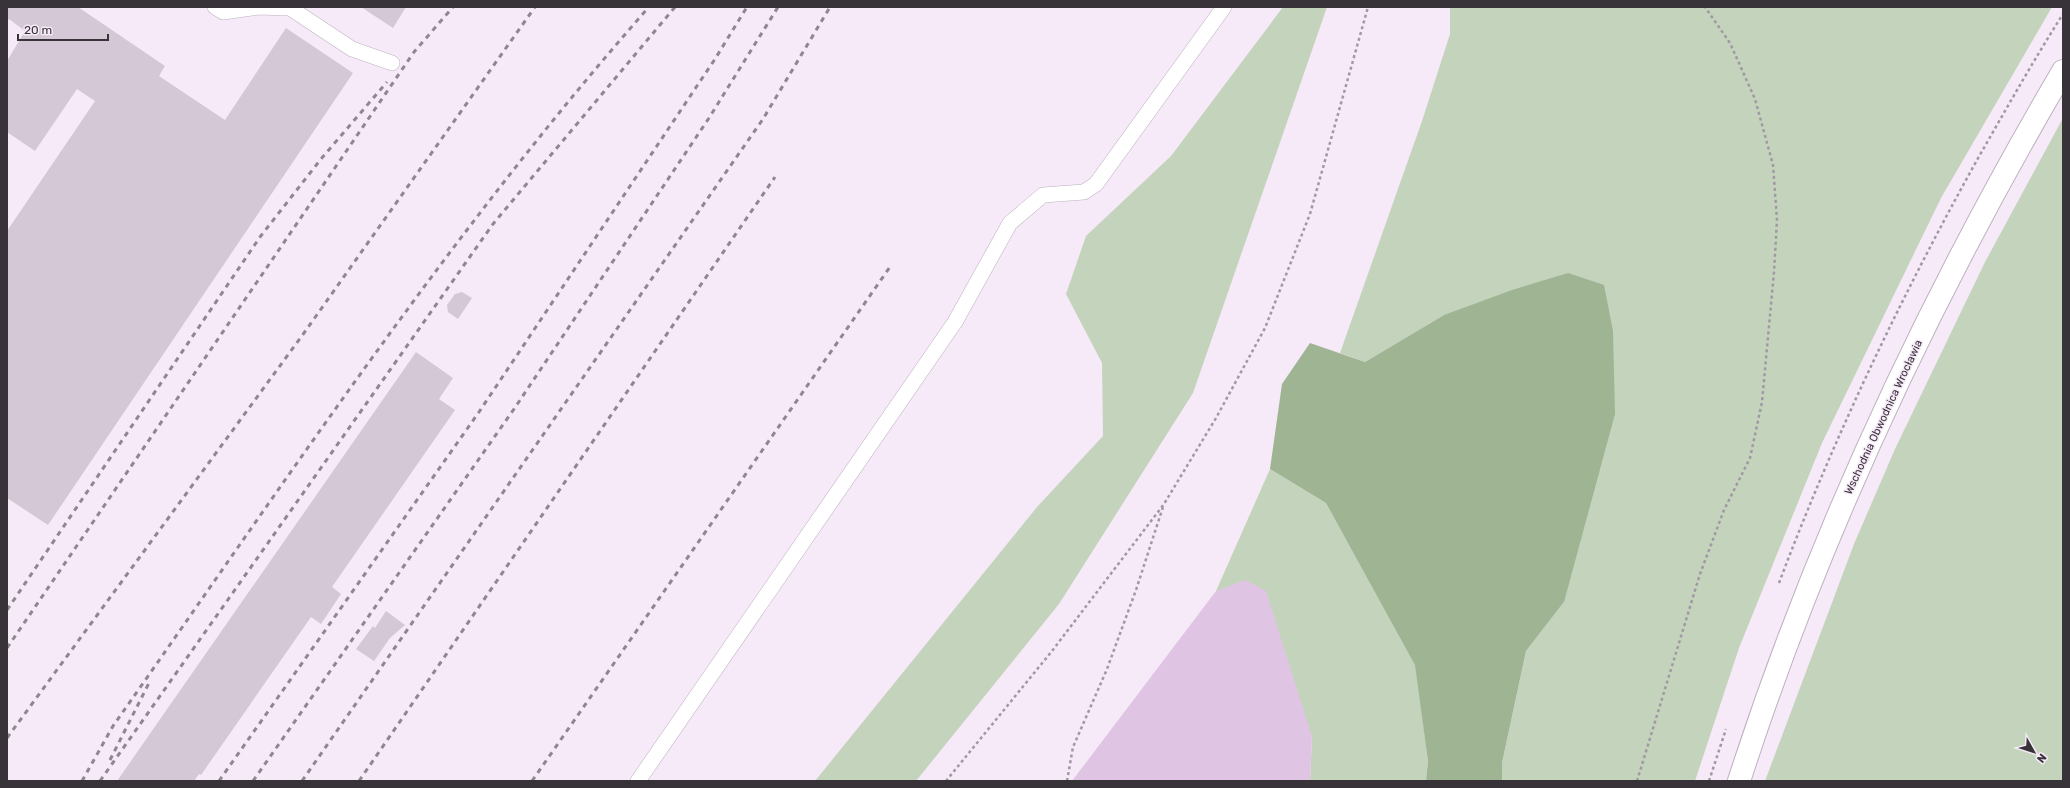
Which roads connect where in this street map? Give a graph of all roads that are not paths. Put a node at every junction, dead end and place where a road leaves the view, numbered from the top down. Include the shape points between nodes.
1 (215, 7) edge
2 (1224, 7) edge
3 (392, 63) dead end
4 (2063, 71) edge
5 (638, 781) edge
6 (1739, 781) edge

1 - 3 lane via 223,12 259,7 290,8 352,48
2 - 5 lane via 1096,184 1084,192 1043,195 1010,223 955,322
4 - 6 main road, Wschodnia Obwodnica Wrocławia via 1950,275 1870,443 1807,590

